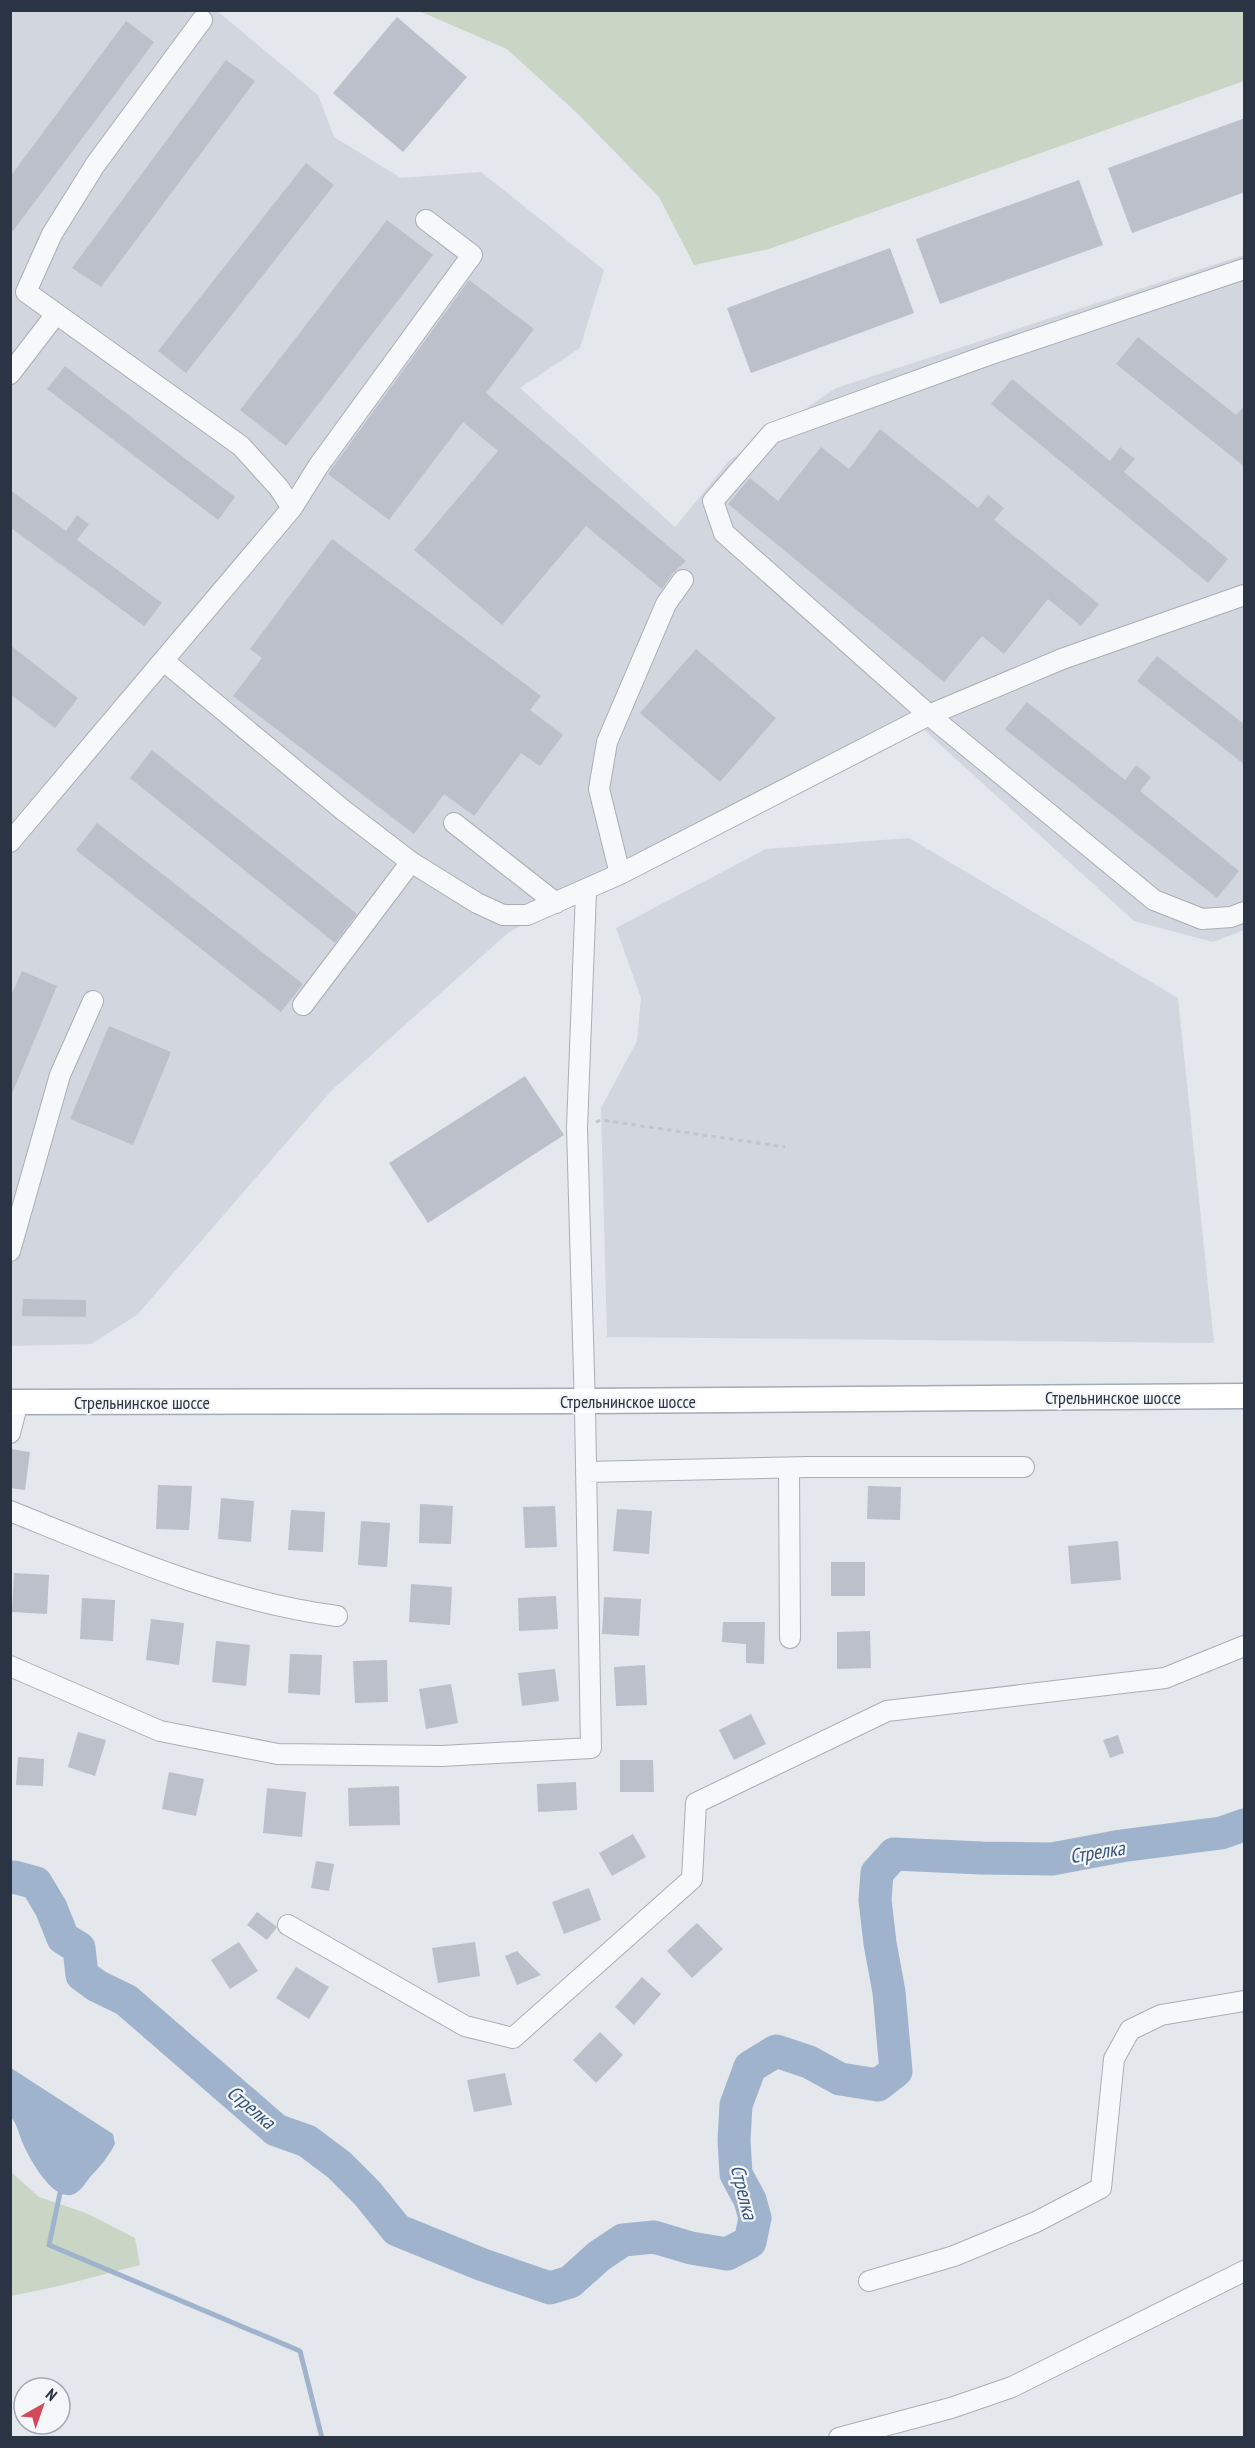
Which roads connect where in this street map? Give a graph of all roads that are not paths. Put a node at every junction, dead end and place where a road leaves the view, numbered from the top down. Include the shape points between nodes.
1 (202, 20) dead end
2 (426, 220) dead end
3 (1245, 269) edge
4 (18, 286) edge
5 (56, 314) junction
6 (10, 374) edge
7 (292, 508) junction
8 (683, 579) dead end
9 (1245, 595) edge
10 (164, 661) junction
11 (928, 715) junction
12 (454, 823) dead end
13 (10, 842) edge
14 (411, 862) junction
15 (620, 874) junction
16 (586, 891) junction
17 (556, 903) junction
18 (1245, 912) edge
19 (93, 1002) dead end
20 (303, 1005) dead end
21 (10, 1251) edge
22 (1245, 1396) edge
23 (585, 1401) junction
24 (14, 1402) edge
25 (10, 1433) edge
26 (1024, 1467) dead end
27 (789, 1468) junction
28 (586, 1472) junction
29 (10, 1511) edge
30 (337, 1616) dead end
31 (790, 1638) dead end
32 (1245, 1646) edge
33 (10, 1666) edge
34 (288, 1925) dead end
35 (1245, 2001) edge
36 (1245, 2271) edge
37 (869, 2281) dead end
38 (839, 2438) edge

1 - 4 street via 95,165
2 - 7 street via 472,255
3 - 11 street via 772,433 713,501 724,533
4 - 5 street
5 - 6 street
5 - 7 street via 241,446
7 - 10 street
8 - 15 street via 666,604 607,742 599,789
9 - 11 street via 1062,659
10 - 13 street
10 - 14 street
11 - 15 street
11 - 18 street via 1154,900 1202,919
12 - 17 street
14 - 17 street via 503,915 527,915
14 - 20 street
15 - 16 street
16 - 17 street
16 - 23 street via 577,1128
19 - 21 street via 60,1075
22 - 23 main road, Стрельнинское шоссе
23 - 24 main road, Стрельнинское шоссе
23 - 28 street
24 - 25 street
26 - 27 street
27 - 28 street
27 - 31 street
28 - 33 street via 591,1748 442,1756 278,1754 160,1731
29 - 30 street via 183,1580 299,1611
32 - 34 street via 1165,1678 887,1711 696,1803 692,1879 513,2038 465,2026
35 - 37 street via 1161,2015 1130,2030 1114,2059 1101,2188 1036,2222 964,2252
36 - 38 street via 1012,2387

